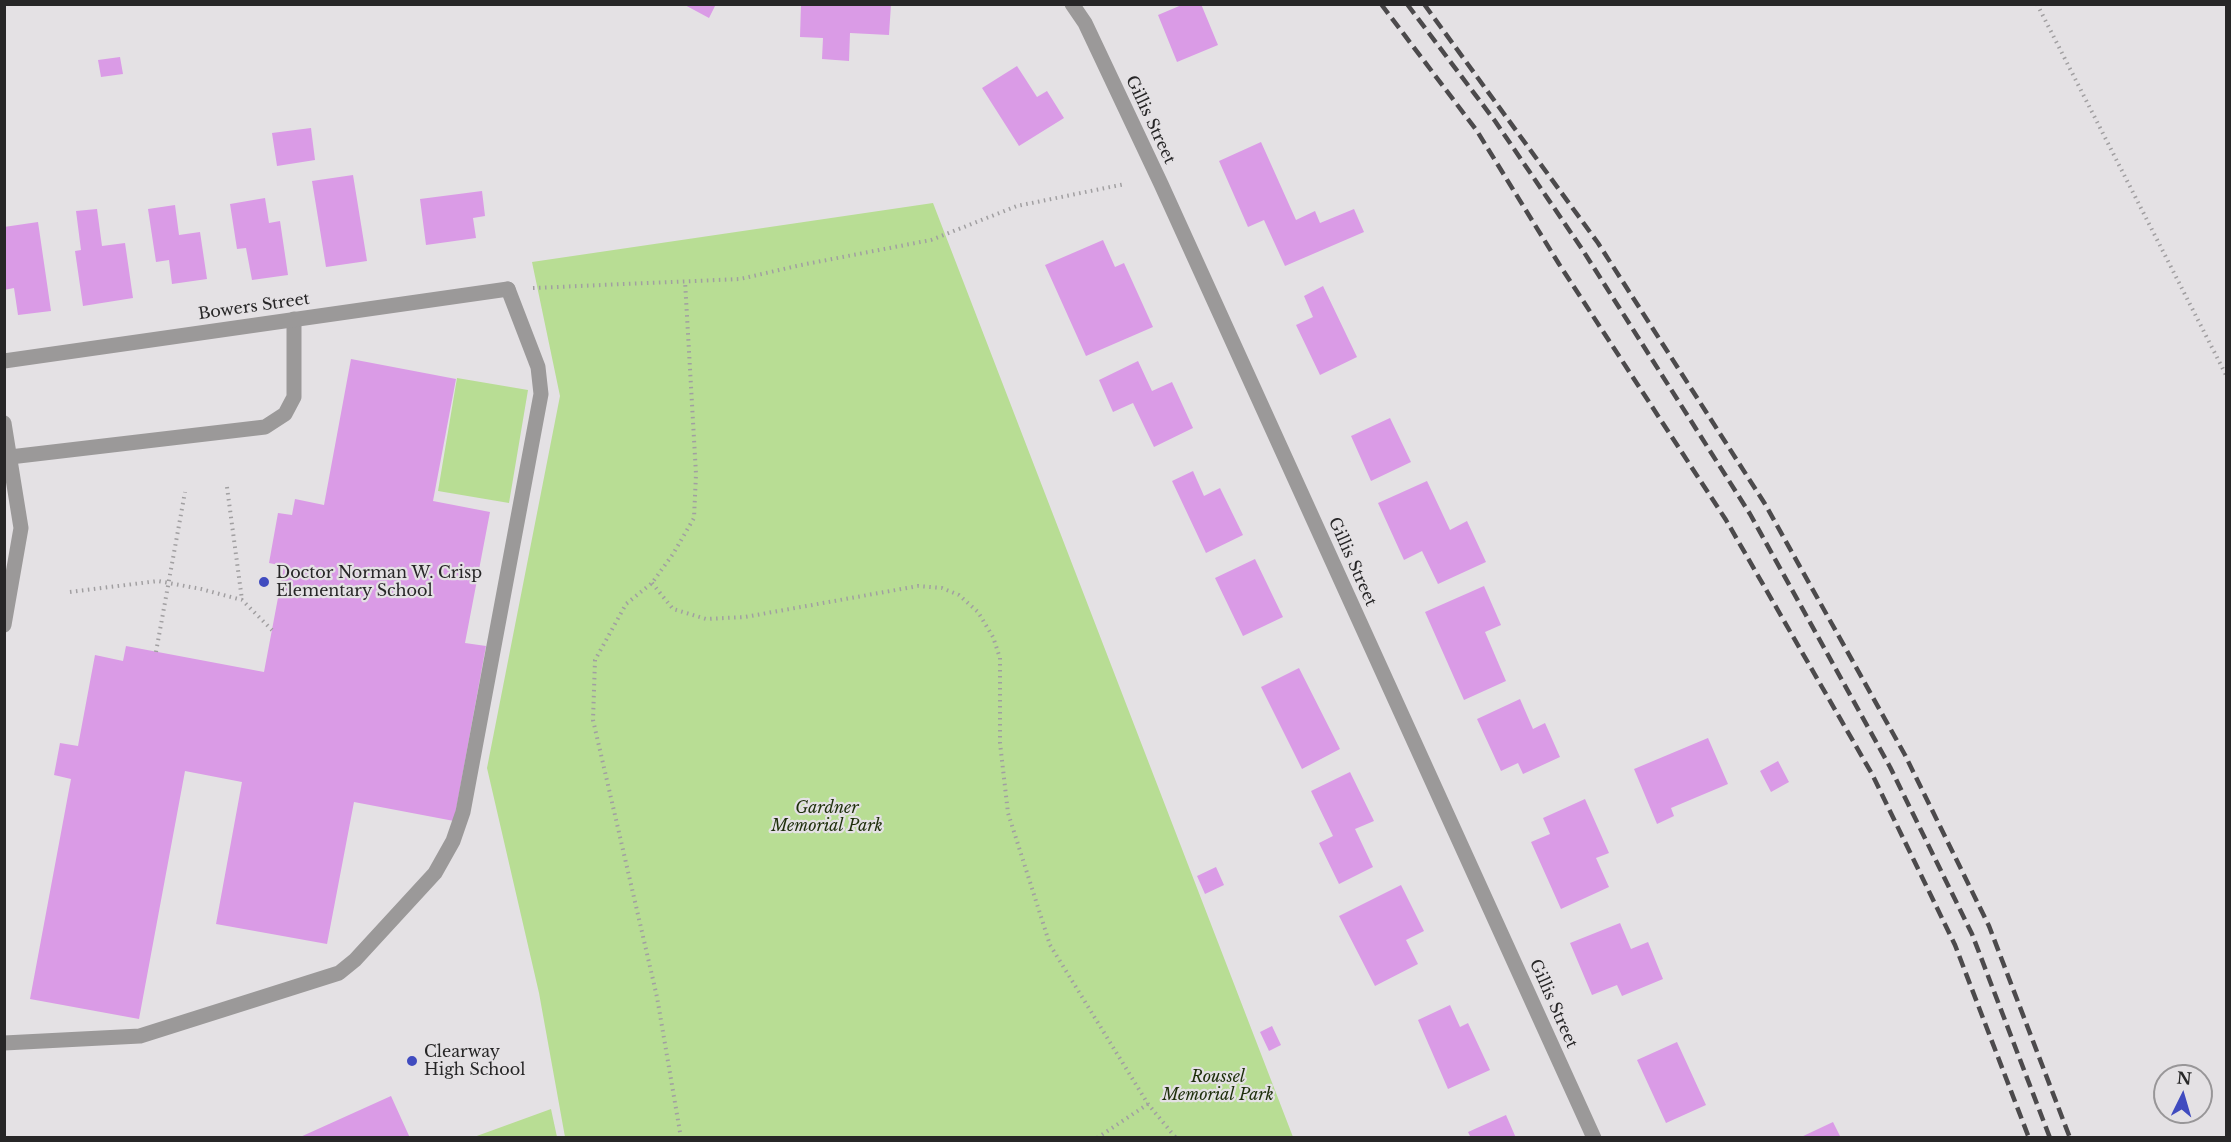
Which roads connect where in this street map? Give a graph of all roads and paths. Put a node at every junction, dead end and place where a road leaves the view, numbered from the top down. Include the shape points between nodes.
1 (1072, 4) edge
2 (2037, 4) edge
3 (1125, 184) dead end
4 (685, 281) junction
5 (508, 289) junction
6 (294, 319) junction
7 (4, 360) edge
8 (2226, 375) edge
9 (4, 423) edge
10 (10, 457) junction
11 (227, 487) dead end
12 (185, 492) dead end
13 (652, 583) junction
14 (169, 584) junction
15 (70, 592) dead end
16 (242, 600) junction
17 (4, 625) edge
18 (272, 630) dead end
19 (156, 652) dead end
20 (4, 1043) edge
21 (1148, 1104) junction
22 (681, 1137) edge
23 (1097, 1137) edge
24 (1176, 1137) edge
25 (1594, 1137) edge

1 - 25 street, Gillis Street via 1085,23 1161,184
2 - 8 path
3 - 4 path via 1017,206 931,240 740,279
4 - 5 path
4 - 13 path via 696,474 693,518
5 - 6 street, Bowers Street
5 - 20 street via 538,367 541,394 463,812 453,841 435,873 339,973 140,1036
6 - 7 street, Bowers Street
6 - 10 street via 294,397 285,414 265,427
9 - 10 street
10 - 17 street via 21,528
11 - 16 path
12 - 14 path
13 - 21 path via 673,609 706,619 745,617 918,586 951,591 978,612 1000,658 1000,743 1008,813 1050,945
13 - 22 path via 626,604 595,660 593,720 657,997
14 - 15 path via 158,581
14 - 16 path
14 - 19 path
16 - 18 path
21 - 23 path
21 - 24 path

